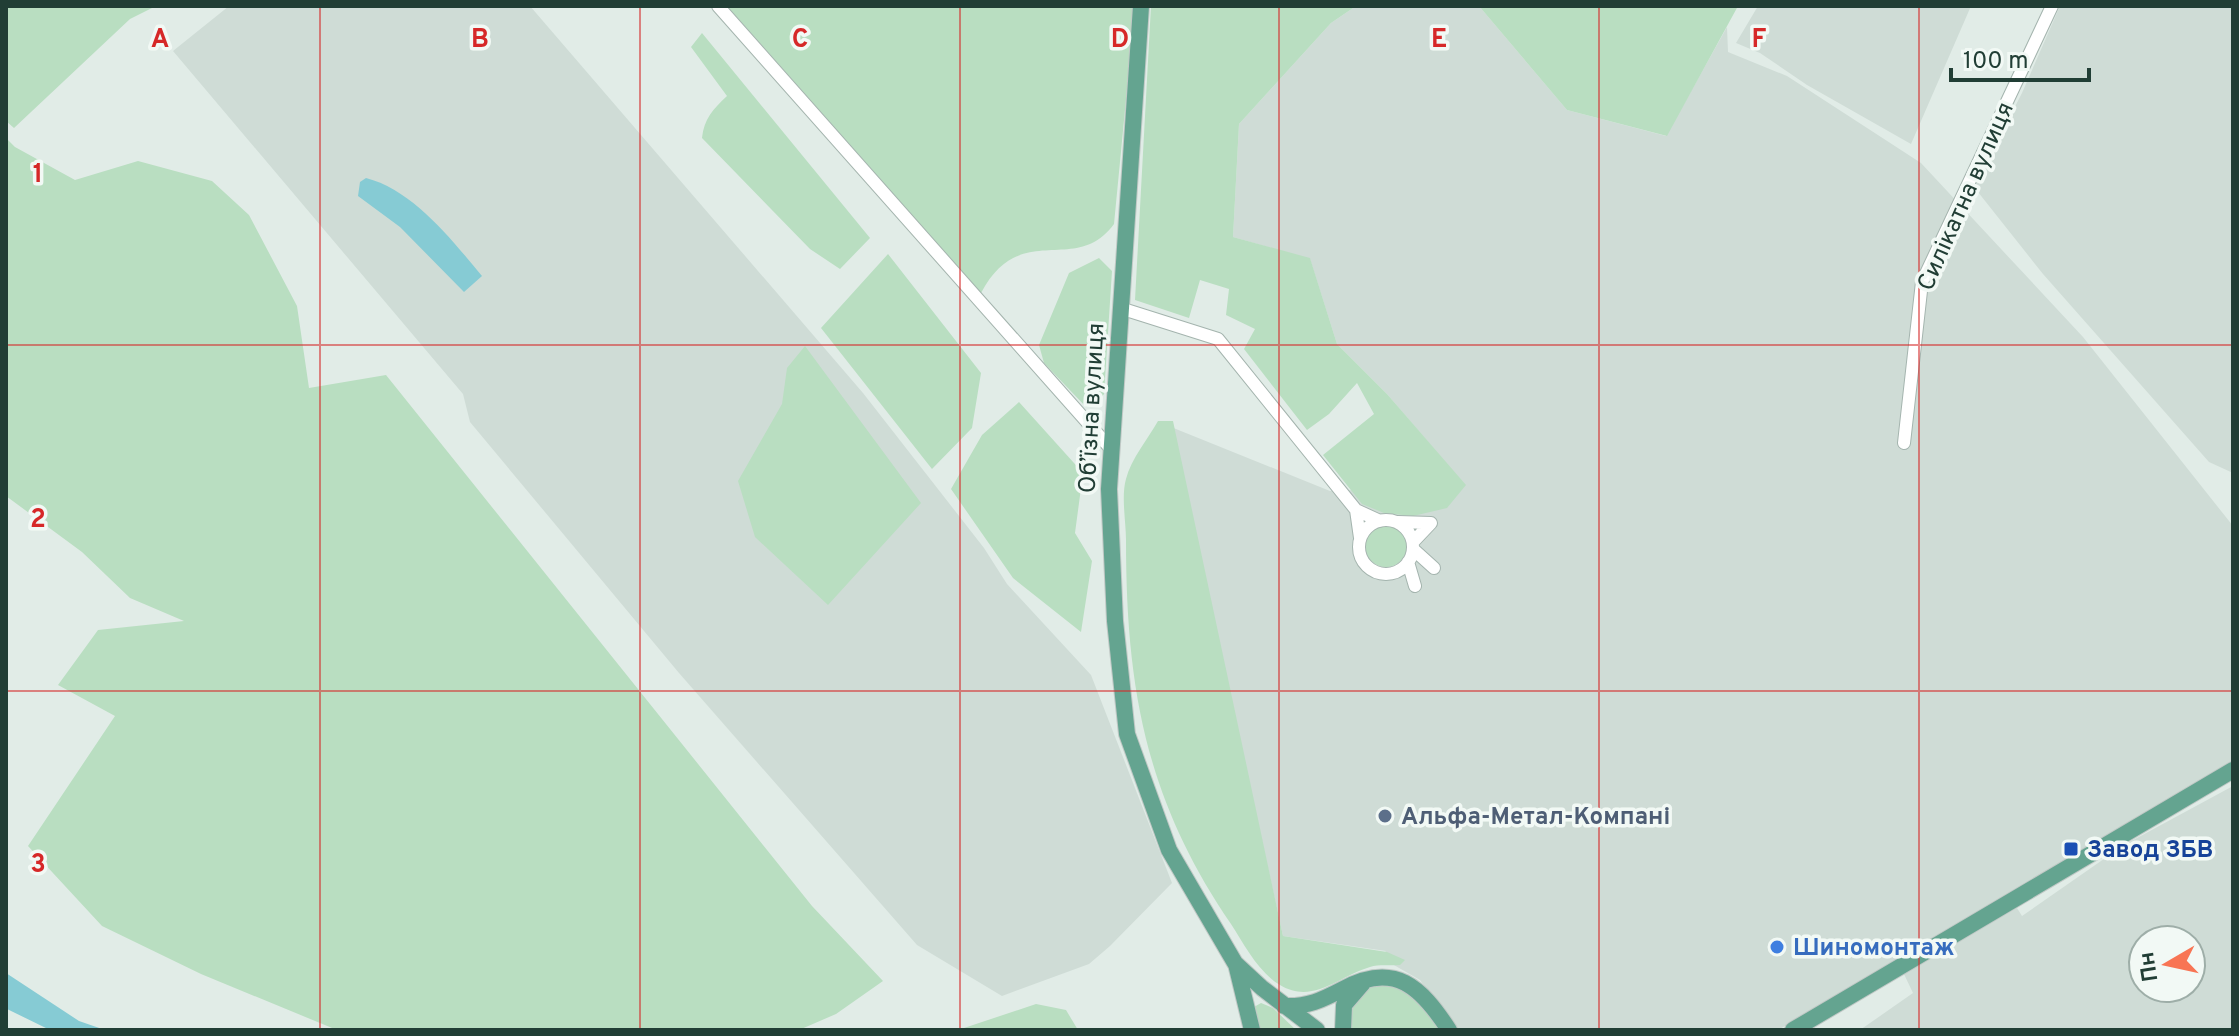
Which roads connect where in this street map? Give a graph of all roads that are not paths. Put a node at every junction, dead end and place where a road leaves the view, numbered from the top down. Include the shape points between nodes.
1 (718, 6) edge
2 (1141, 6) edge
3 (2052, 6) edge
4 (1120, 308) junction
5 (1904, 443) dead end
6 (1111, 449) junction
7 (1356, 510) junction
8 (1380, 521) junction
9 (1398, 522) junction
10 (1360, 538) junction
11 (1411, 553) junction
12 (1398, 572) junction
13 (2233, 770) edge
14 (1235, 963) junction
15 (1367, 980) junction
16 (1284, 1006) junction
17 (1252, 1030) edge
18 (1317, 1030) edge
19 (1343, 1030) edge
20 (1449, 1030) edge
21 (1793, 1030) edge

1 - 6 street
2 - 4 main road, Об’їзна вулиця
3 - 5 street, Силікатна вулиця via 1922,282
4 - 6 main road, Об’їзна вулиця
4 - 7 street via 1218,339
6 - 14 main road, Об’їзна вулиця via 1111,575 1131,747 1169,850
7 - 8 street
7 - 10 street
8 - 9 street
8 - 10 street
9 - 11 street via 1407,529
9 - 11 street via 1431,523
10 - 12 street via 1359,553 1367,567 1380,574
11 - 12 street
11 - 12 street via 1415,586
13 - 21 main road
14 - 16 main road
14 - 17 main road
15 - 16 main road via 1318,1003
15 - 19 main road via 1344,1005
15 - 20 main road via 1389,976 1409,983
16 - 18 main road

